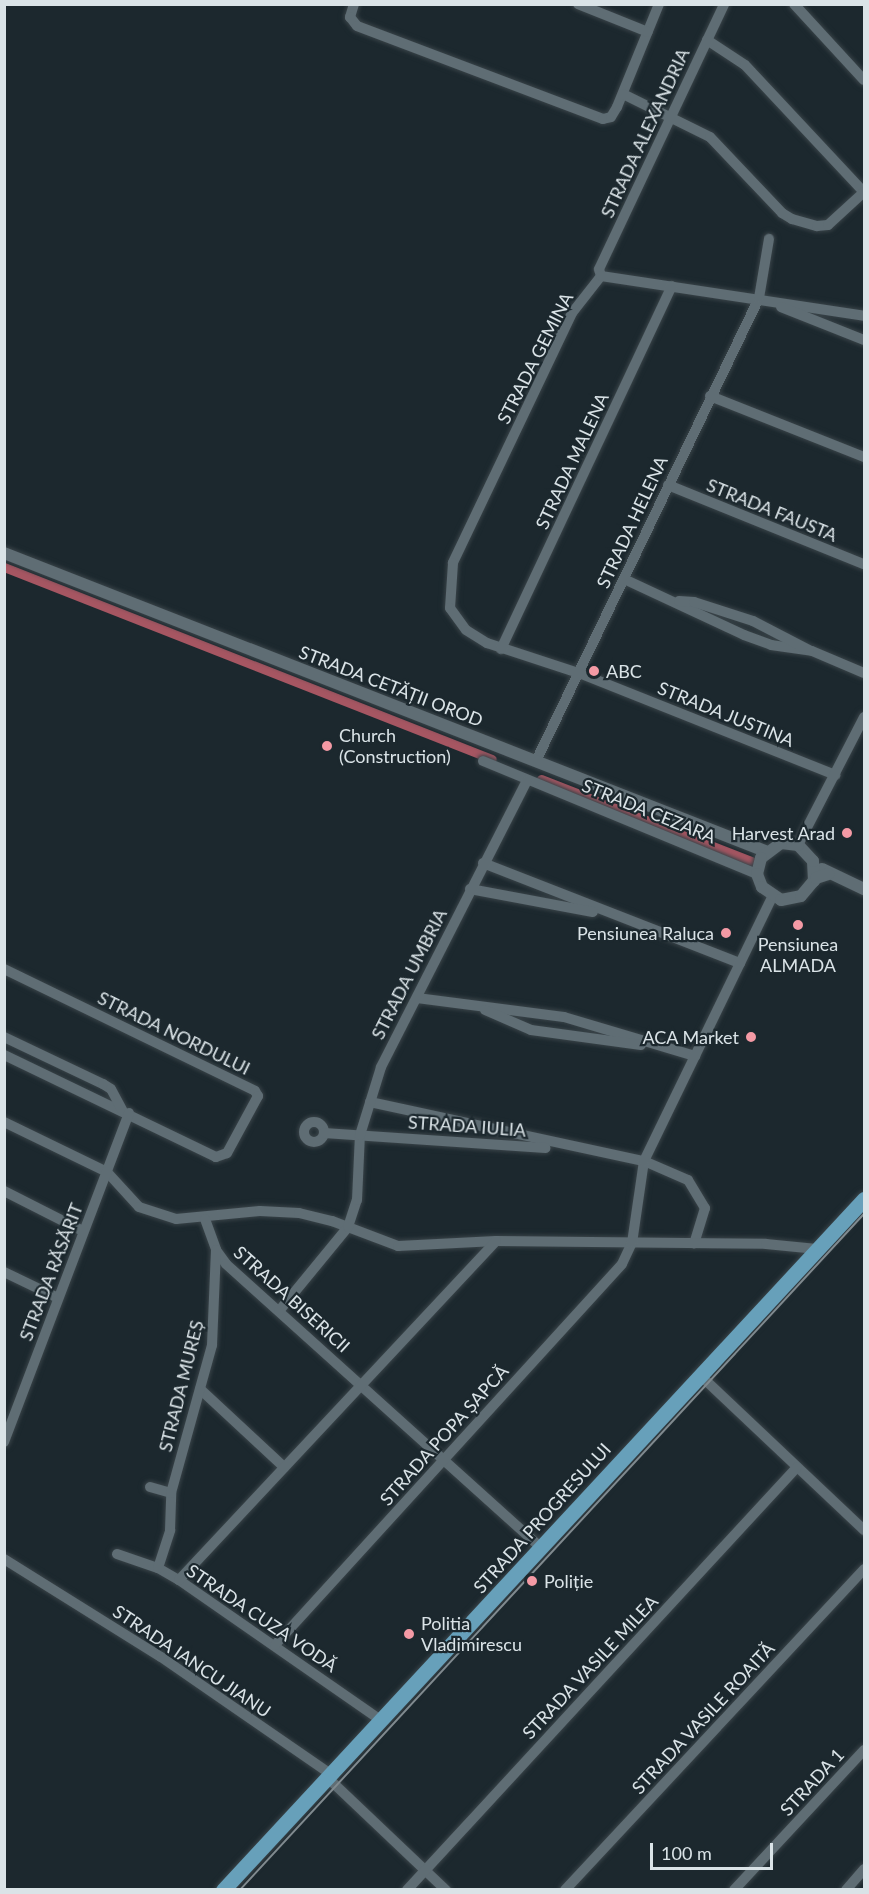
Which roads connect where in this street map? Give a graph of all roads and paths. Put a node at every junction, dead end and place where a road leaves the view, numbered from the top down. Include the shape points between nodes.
1 (354, 4) edge
2 (578, 4) edge
3 (658, 4) edge
4 (724, 4) edge
5 (794, 4) edge
6 (648, 32) junction
7 (707, 40) junction
8 (864, 80) edge
9 (623, 94) junction
10 (671, 117) junction
11 (864, 192) edge
12 (769, 238) dead end
13 (602, 276) junction
14 (672, 286) junction
15 (759, 298) junction
16 (864, 316) edge
17 (864, 340) edge
18 (710, 396) junction
19 (864, 457) edge
20 (668, 485) junction
21 (4, 553) edge
22 (864, 564) edge
23 (624, 579) junction
24 (678, 601) junction
25 (501, 649) junction
26 (812, 651) junction
27 (579, 673) junction
28 (864, 673) edge
29 (864, 717) edge
30 (483, 761) dead end
31 (536, 761) junction
32 (836, 775) junction
33 (527, 780) junction
34 (798, 845) junction
35 (765, 851) junction
36 (813, 861) junction
37 (483, 863) junction
38 (758, 874) junction
39 (828, 874) junction
40 (813, 881) junction
41 (470, 889) junction
42 (864, 889) edge
43 (772, 897) junction
44 (617, 916) junction
45 (740, 963) junction
46 (4, 969) edge
47 (417, 998) junction
48 (477, 1006) junction
49 (4, 1037) edge
50 (651, 1045) junction
51 (4, 1055) edge
52 (695, 1056) junction
53 (370, 1102) junction
54 (126, 1112) junction
55 (4, 1122) edge
56 (324, 1133) dead end
57 (360, 1135) junction
58 (572, 1149) junction
59 (644, 1161) junction
60 (106, 1172) junction
61 (4, 1191) edge
62 (864, 1199) edge
63 (205, 1219) junction
64 (348, 1227) junction
65 (83, 1231) junction
66 (496, 1241) junction
67 (632, 1243) junction
68 (694, 1243) junction
69 (817, 1249) junction
70 (216, 1250) junction
71 (4, 1272) edge
72 (58, 1298) junction
73 (279, 1311) junction
74 (700, 1375) junction
75 (362, 1384) junction
76 (200, 1389) junction
77 (4, 1442) edge
78 (445, 1458) junction
79 (284, 1467) junction
80 (797, 1467) junction
81 (150, 1487) dead end
82 (171, 1493) junction
83 (864, 1530) edge
84 (541, 1548) junction
85 (117, 1554) dead end
86 (4, 1559) edge
87 (158, 1568) junction
88 (864, 1569) edge
89 (179, 1580) junction
90 (275, 1645) junction
91 (382, 1721) junction
92 (864, 1750) edge
93 (331, 1777) junction
94 (864, 1869) edge
95 (426, 1870) junction
96 (223, 1890) edge
97 (407, 1890) edge
98 (446, 1890) edge
99 (565, 1890) edge
100 (734, 1890) edge
101 (846, 1890) edge

1 - 9 street via 350,17 357,26 598,118 611,117
2 - 6 street
3 - 6 street
4 - 7 street, STRADA ALEXANDRIA
5 - 8 street
6 - 9 street
7 - 10 street, STRADA ALEXANDRIA
7 - 11 street via 745,65
9 - 10 street
10 - 11 street via 715,140 792,219 828,225
10 - 13 street, STRADA ALEXANDRIA via 599,269
12 - 15 street, STRADA HELENA
13 - 14 street
13 - 25 street, STRADA GEMINA via 572,313 451,569 449,602 458,622 475,637
14 - 15 street
14 - 25 street, STRADA MALENA
15 - 16 street
15 - 17 street
15 - 18 street, STRADA HELENA
18 - 19 street
18 - 20 street, STRADA HELENA
20 - 22 street, STRADA FAUSTA
20 - 23 street, STRADA HELENA
21 - 31 street, STRADA CETĂȚII OROD
23 - 24 street
23 - 27 street, STRADA HELENA
24 - 26 street via 694,602 753,621
24 - 26 street via 762,642
25 - 27 street, STRADA JUSTINA
26 - 28 street
27 - 31 street, STRADA HELENA
27 - 32 street, STRADA JUSTINA
29 - 32 street
30 - 33 street, STRADA CEZARA
31 - 35 street, STRADA CETĂȚII OROD
32 - 34 street
33 - 37 street
33 - 38 street, STRADA CEZARA
34 - 35 street via 781,843
34 - 36 street
35 - 38 street
36 - 39 street
36 - 40 street
37 - 41 street, STRADA UMBRIA
37 - 44 street
38 - 43 street via 762,887
39 - 40 street
39 - 42 street
40 - 43 street via 808,890 792,900
41 - 44 street
41 - 47 street, STRADA UMBRIA
43 - 45 street
44 - 45 street
45 - 52 street
46 - 54 street, STRADA NORDULUI via 258,1095 227,1153 216,1157
47 - 48 street
47 - 53 street, STRADA UMBRIA via 381,1067
48 - 50 street via 564,1017
48 - 50 street via 531,1030
49 - 54 street via 103,1084 111,1089
50 - 52 street
51 - 54 street
52 - 59 street
53 - 57 street, STRADA UMBRIA
53 - 58 street, STRADA IULIA
54 - 60 street, STRADA RĂSĂRIT
55 - 60 street
56 - 57 street, STRADA IULIA
57 - 58 street, STRADA IULIA
57 - 64 street, STRADA UMBRIA via 357,1200
58 - 59 street, STRADA IULIA
59 - 67 street
59 - 68 street, STRADA IULIA via 696,1187 705,1208
60 - 63 street via 139,1207 176,1219
60 - 65 street, STRADA RĂSĂRIT
61 - 65 street
62 - 69 main road, STRADA PROGRESULUI
63 - 64 street via 271,1210 317,1216
63 - 70 street, STRADA BISERICII
64 - 66 street via 398,1246
64 - 73 street
65 - 72 street, STRADA RĂSĂRIT
66 - 67 street
66 - 75 street
67 - 68 street
67 - 78 street, STRADA POPA ȘAPCĂ via 622,1264
68 - 69 street
69 - 74 main road, STRADA PROGRESULUI
70 - 73 street, STRADA BISERICII
70 - 76 street, STRADA MUREȘ via 215,1326
71 - 72 street
72 - 77 street, STRADA RĂSĂRIT
73 - 75 street, STRADA BISERICII
74 - 80 street
74 - 84 main road, STRADA PROGRESULUI
75 - 78 street, STRADA BISERICII
75 - 79 street
76 - 79 street
76 - 82 street, STRADA MUREȘ
78 - 84 street, STRADA BISERICII
78 - 90 street, STRADA POPA ȘAPCĂ
79 - 89 street
80 - 83 street
80 - 95 street, STRADA VASILE MILEA
81 - 82 street
82 - 87 street, STRADA MUREȘ via 170,1530
84 - 91 main road, STRADA PROGRESULUI
85 - 87 street, STRADA CUZA VODĂ
86 - 93 street, STRADA IANCU JIANU via 161,1658
87 - 89 street, STRADA CUZA VODĂ
88 - 99 street, STRADA VASILE ROAITĂ
89 - 90 street, STRADA CUZA VODĂ
90 - 91 street, STRADA CUZA VODĂ
91 - 93 main road, STRADA PROGRESULUI
92 - 100 street, STRADA 1
93 - 95 street, STRADA IANCU JIANU
93 - 96 main road, STRADA PROGRESULUI
94 - 101 street
95 - 97 street, STRADA VASILE MILEA
95 - 98 street, STRADA IANCU JIANU

